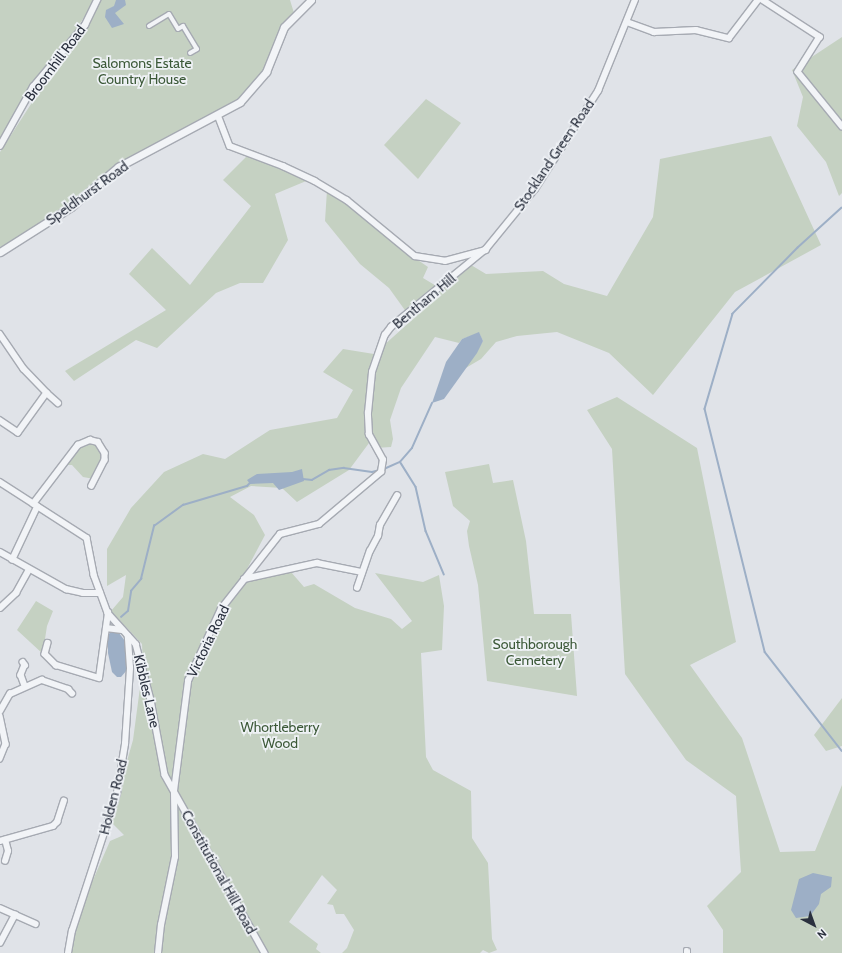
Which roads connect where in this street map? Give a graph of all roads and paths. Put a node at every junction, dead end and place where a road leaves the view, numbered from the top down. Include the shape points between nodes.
1 (97, 0) edge
2 (310, 0) edge
3 (635, 0) edge
4 (758, 0) edge
5 (763, 0) edge
6 (628, 22) junction
7 (148, 26) dead end
8 (190, 53) dead end
9 (218, 115) junction
10 (842, 126) edge
11 (0, 146) edge
12 (486, 250) junction
13 (0, 252) edge
14 (0, 334) edge
15 (48, 393) junction
16 (58, 403) dead end
17 (0, 421) edge
18 (378, 476) joint
19 (0, 482) edge
20 (92, 486) dead end
21 (398, 496) dead end
22 (35, 506) junction
23 (0, 552) edge
24 (12, 560) junction
25 (29, 570) junction
26 (362, 572) junction
27 (244, 579) junction
28 (357, 588) dead end
29 (100, 593) junction
30 (0, 607) edge
31 (108, 613) junction
32 (106, 628) junction
33 (122, 630) junction
34 (128, 636) junction
35 (48, 643) dead end
36 (23, 662) dead end
37 (25, 686) junction
38 (72, 693) dead end
39 (0, 711) edge
40 (0, 716) edge
41 (0, 759) edge
42 (174, 791) junction
43 (64, 801) dead end
44 (2, 840) edge
45 (5, 861) dead end
46 (0, 908) edge
47 (15, 915) junction
48 (36, 924) dead end
49 (0, 943) edge
50 (68, 953) edge
51 (158, 953) edge
52 (265, 953) edge

1 - 11 street, Broomhill Road via 85,25 33,87
2 - 9 street, Speldhurst Road via 284,27 271,62 258,83 240,102
3 - 6 street, Stockland Green Road
4 - 6 street via 729,38 696,30 654,32
5 - 10 street via 820,37 798,72
6 - 12 street, Stockland Green Road via 599,88 574,132 535,189
7 - 8 street via 169,14 178,29 183,26 197,49
9 - 12 street via 230,146 283,166 347,200 415,256 445,261
9 - 13 street, Speldhurst Road via 118,168 71,207
12 - 18 street, Bentham Hill via 391,327 385,335 372,372 368,413 369,435 383,464
14 - 15 street via 24,369
15 - 16 street
15 - 17 street via 18,433
18 - 27 street, Victoria Road via 319,524 280,534
19 - 22 street, Kibbles Lane
20 - 22 street via 105,460 105,453 98,442 90,440 78,445
21 - 26 street via 380,525 378,536
22 - 24 street
22 - 29 street, Kibbles Lane via 87,538
23 - 24 street
24 - 25 street
25 - 29 street via 66,589
25 - 30 street via 16,593
26 - 27 street via 317,563
26 - 28 street
27 - 42 street, Victoria Road via 221,609 188,681
29 - 31 street, Kibbles Lane
31 - 32 street
31 - 33 street, Kibbles Lane
32 - 33 street
32 - 35 street via 99,678 56,665 45,654
33 - 34 street, Kibbles Lane
34 - 42 street, Kibbles Lane via 136,644 151,700 165,775
34 - 50 street, Holden Road via 130,668 125,744 117,793 72,931
36 - 37 street via 25,665 20,675
37 - 38 street via 42,680 68,689
37 - 39 street via 10,694
40 - 41 street via 6,744
42 - 51 street, Victoria Road via 175,857
42 - 52 street, Constitutional Hill Road
43 - 44 street via 57,822 53,826
44 - 45 street via 8,851
46 - 47 street
47 - 48 street
47 - 49 street

